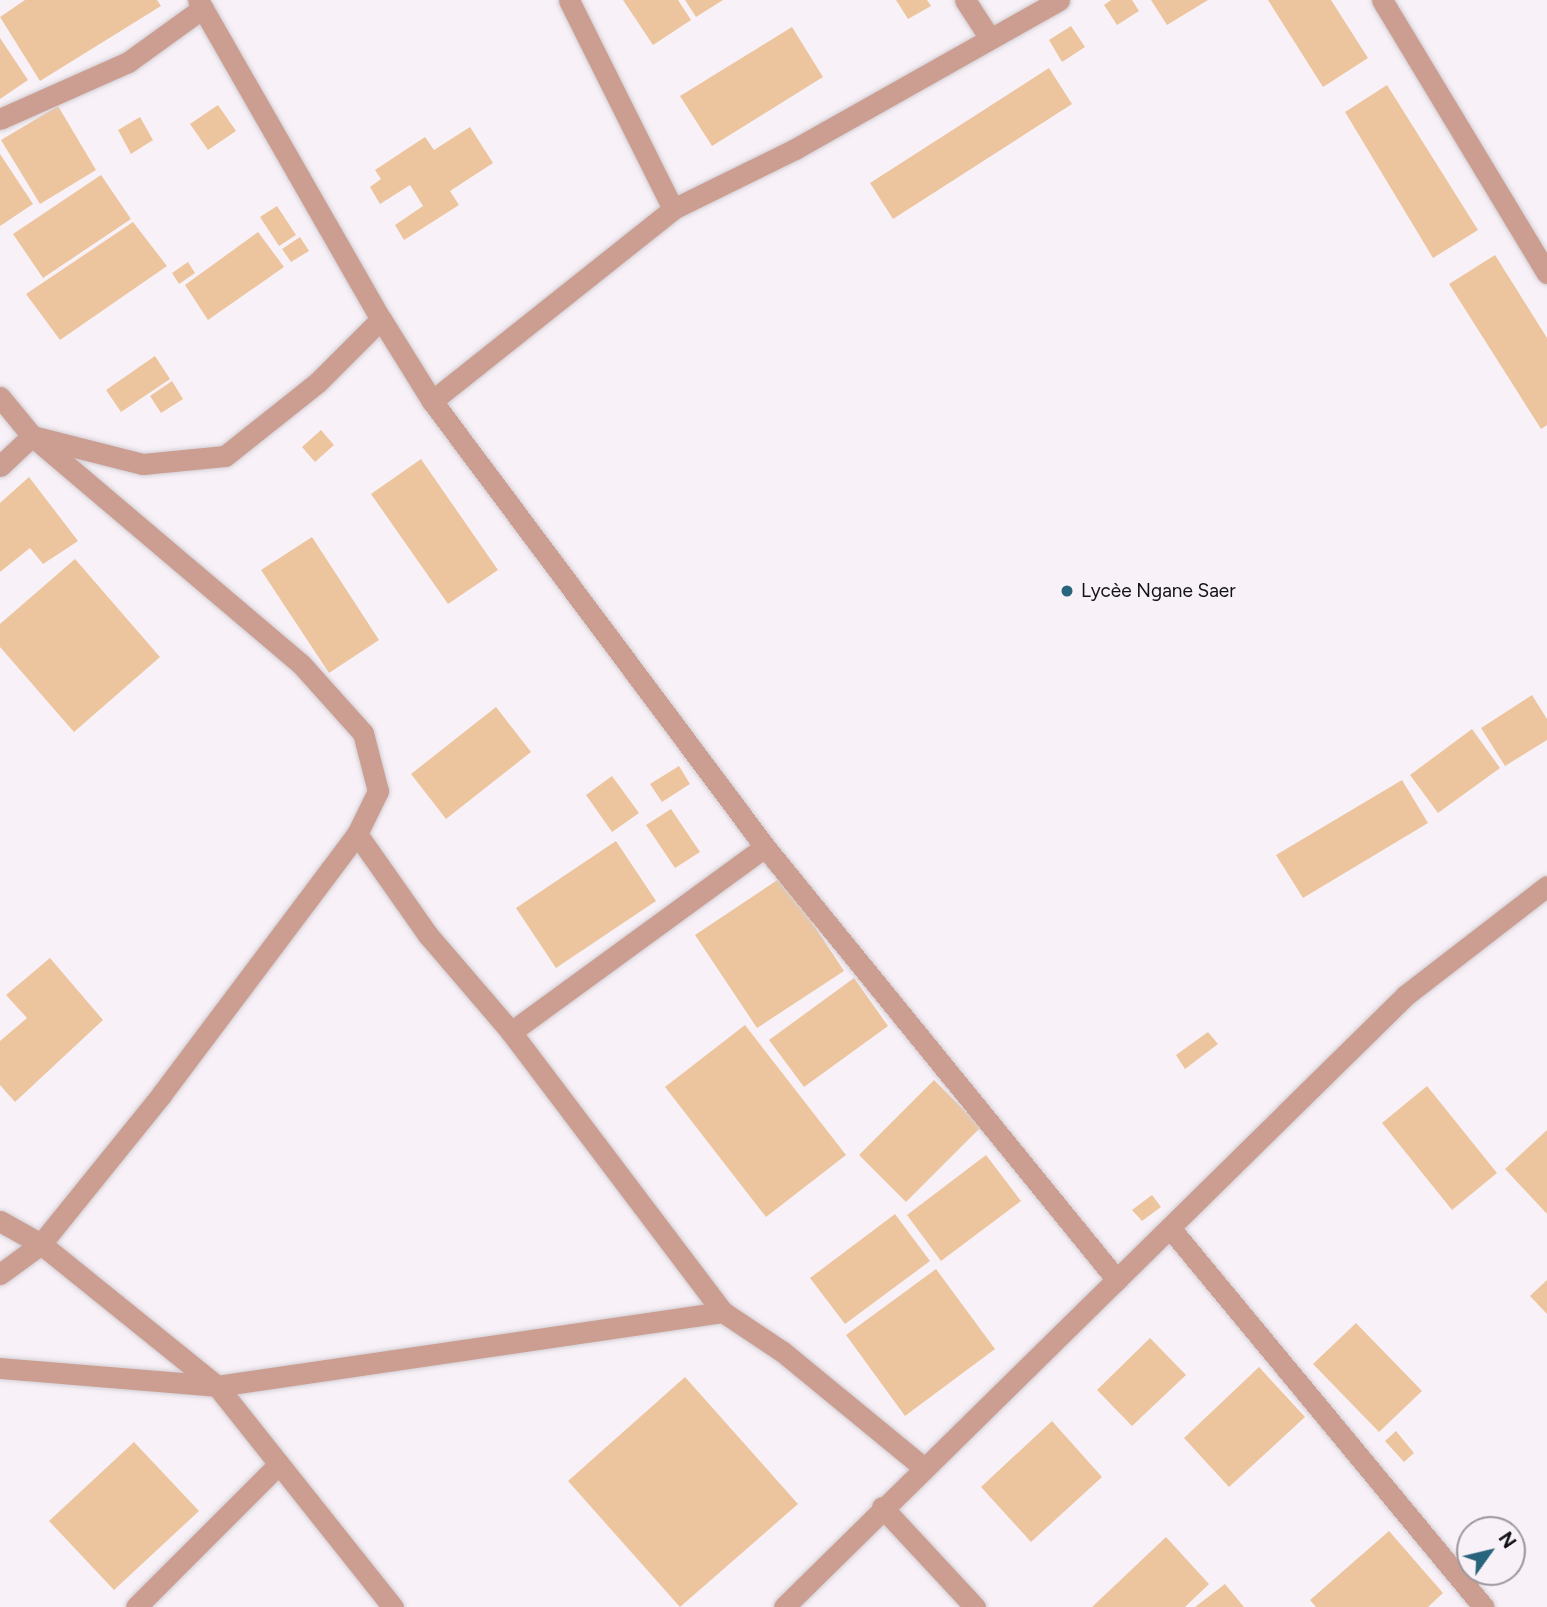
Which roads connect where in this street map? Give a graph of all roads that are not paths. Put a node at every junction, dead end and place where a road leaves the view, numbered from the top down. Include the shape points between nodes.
1 (569, 0) edge
2 (965, 0) edge
3 (1059, 0) edge
4 (1382, 0) edge
5 (200, 4) edge
6 (989, 37) junction
7 (0, 119) edge
8 (673, 209) junction
9 (1547, 273) edge
10 (382, 319) junction
11 (0, 397) edge
12 (432, 401) junction
13 (32, 436) junction
14 (0, 466) edge
15 (357, 834) junction
16 (765, 847) junction
17 (1547, 886) edge
18 (511, 1032) junction
19 (0, 1221) edge
20 (1170, 1228) junction
21 (41, 1244) junction
22 (0, 1274) edge
23 (1117, 1280) junction
24 (723, 1312) junction
25 (0, 1368) edge
26 (217, 1386) junction
27 (279, 1464) junction
28 (923, 1467) junction
29 (883, 1507) junction
30 (136, 1607) edge
31 (393, 1607) edge
32 (784, 1607) edge
33 (975, 1607) edge
34 (1483, 1607) edge

1 - 8 street
2 - 6 street
3 - 6 street
4 - 9 street
5 - 7 street via 128,62
5 - 10 street
6 - 8 street via 796,149
8 - 12 street
10 - 12 street
10 - 13 street via 318,382 225,456 143,464
11 - 13 street
12 - 16 street
13 - 14 street
13 - 15 street via 301,664 363,733 378,791
15 - 18 street via 428,935
15 - 21 street
16 - 18 street
16 - 23 street
17 - 20 street via 1406,995
18 - 24 street
19 - 21 street
20 - 23 street
20 - 34 street
21 - 22 street
21 - 26 street
23 - 28 street
24 - 26 street
24 - 28 street via 783,1352
25 - 26 street
26 - 27 street
27 - 30 street
27 - 31 street
28 - 29 street
29 - 32 street
29 - 33 street

